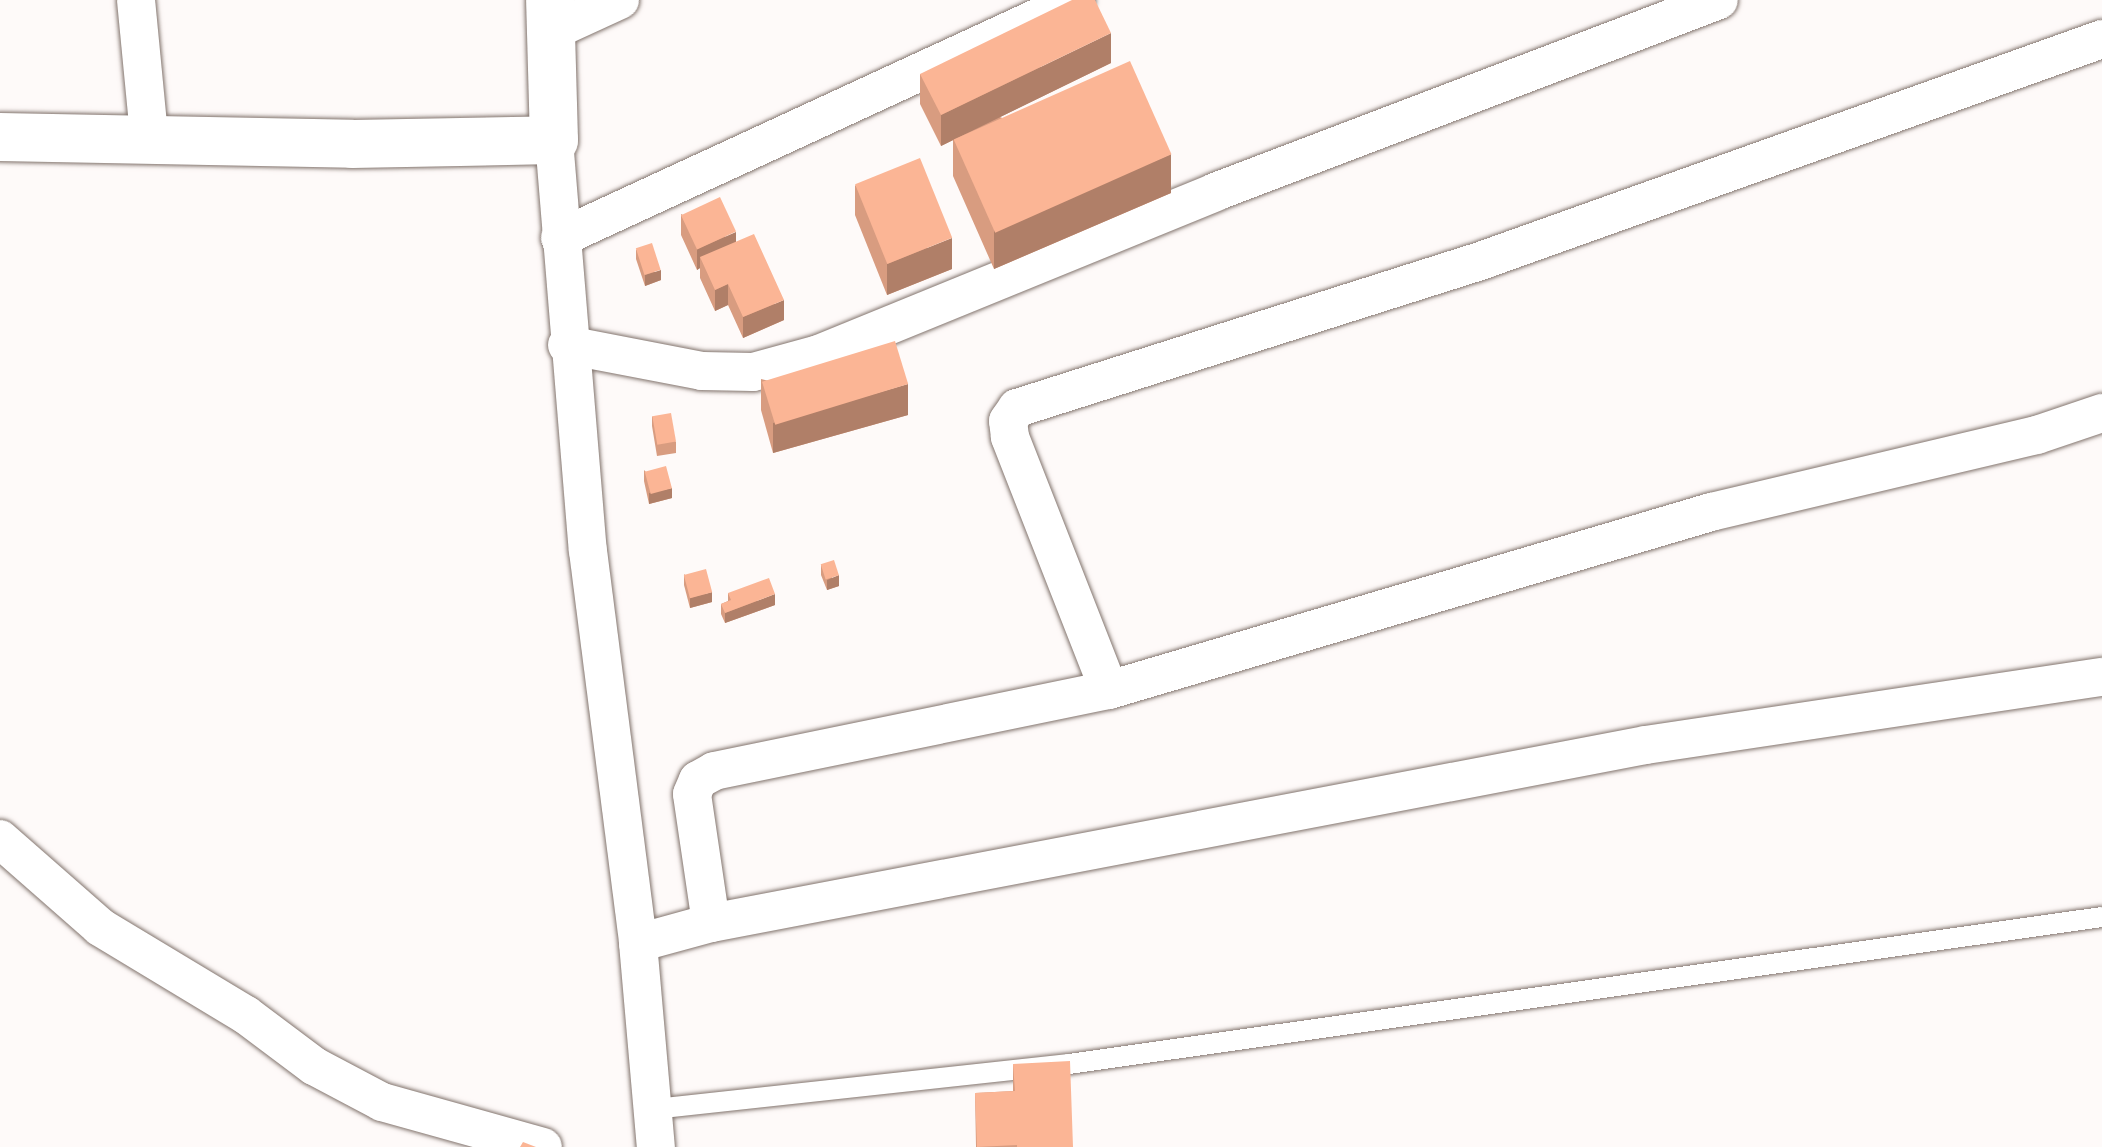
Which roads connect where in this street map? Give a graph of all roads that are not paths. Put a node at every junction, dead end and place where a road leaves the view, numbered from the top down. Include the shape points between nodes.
1 (136, 0) edge
2 (620, 0) edge
3 (1076, 0) edge
4 (1719, 0) edge
5 (550, 16) edge
6 (2102, 39) edge
7 (149, 135) junction
8 (0, 137) edge
9 (554, 140) junction
10 (560, 238) junction
11 (566, 345) junction
12 (2102, 413) edge
13 (2102, 677) edge
14 (1110, 690) junction
15 (0, 839) edge
16 (2102, 917) edge
17 (711, 924) junction
18 (638, 943) junction
19 (654, 1110) junction
20 (543, 1147) edge
21 (656, 1147) edge

1 - 7 street
2 - 5 street
3 - 10 street
4 - 11 street via 1215,192 819,354 753,372 702,371
5 - 9 street
6 - 14 street via 1486,260 1017,408 1008,420 1010,437
7 - 8 street
7 - 9 street via 352,144
9 - 10 street
10 - 11 street
11 - 18 street
12 - 14 street via 1711,512
13 - 17 street via 1646,745
14 - 17 street via 698,780 692,794
15 - 20 street via 100,927 246,1015 314,1066 382,1102
16 - 19 lane via 1068,1064
17 - 18 street
18 - 19 street
19 - 21 street

